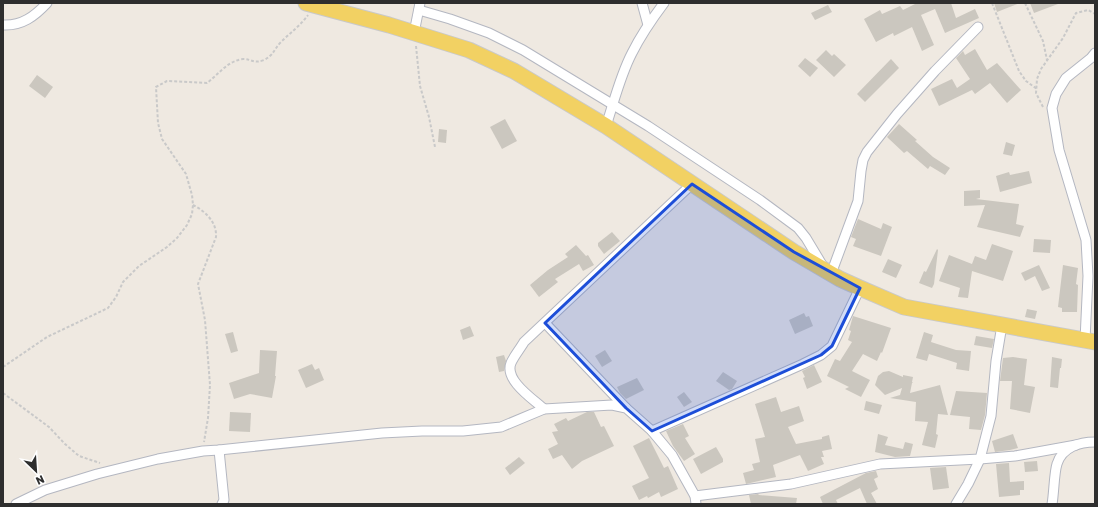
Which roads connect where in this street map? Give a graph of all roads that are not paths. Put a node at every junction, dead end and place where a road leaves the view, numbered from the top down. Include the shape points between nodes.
1 (48, 3) edge
2 (642, 3) edge
3 (664, 3) edge
4 (308, 4) edge
5 (420, 7) edge
6 (3, 25) edge
7 (648, 25) junction
8 (978, 27) dead end
9 (414, 33) junction
10 (1095, 53) edge
11 (613, 104) junction
12 (606, 126) junction
13 (692, 184) junction
14 (828, 271) junction
15 (860, 288) junction
16 (545, 323) junction
17 (1002, 325) junction
18 (1090, 341) edge
19 (626, 408) junction
20 (544, 409) junction
21 (652, 431) junction
22 (1095, 442) edge
23 (1076, 445) junction
24 (219, 450) junction
25 (980, 459) junction
26 (696, 500) edge
27 (16, 504) edge
28 (222, 504) edge
29 (956, 504) edge
30 (1052, 504) edge

1 - 6 street via 25,21
2 - 7 street
3 - 7 street
4 - 9 main road
5 - 9 street
5 - 11 street via 489,33 523,50
7 - 11 street via 632,54
8 - 14 street via 935,71 867,152 862,166 858,201
9 - 12 main road via 470,50 514,70
10 - 18 street via 1066,78 1056,94 1052,108 1059,150 1086,240
11 - 12 street
11 - 14 street via 760,200 798,228
12 - 13 main road
13 - 14 main road via 794,252
13 - 16 street
14 - 15 main road
15 - 17 main road via 904,306
15 - 21 street via 832,346 821,355
16 - 19 street
16 - 20 street via 524,342 510,364 514,382
17 - 18 main road
17 - 25 street via 991,416
19 - 20 street via 612,405
19 - 21 street
20 - 24 street via 501,427 382,433
21 - 26 street via 672,455
22 - 23 street
23 - 25 street via 1015,456
23 - 30 street via 1062,455 1057,464
24 - 27 street via 158,459 97,474 45,490
24 - 28 street via 224,500
25 - 26 street via 880,464 791,484
25 - 29 street

